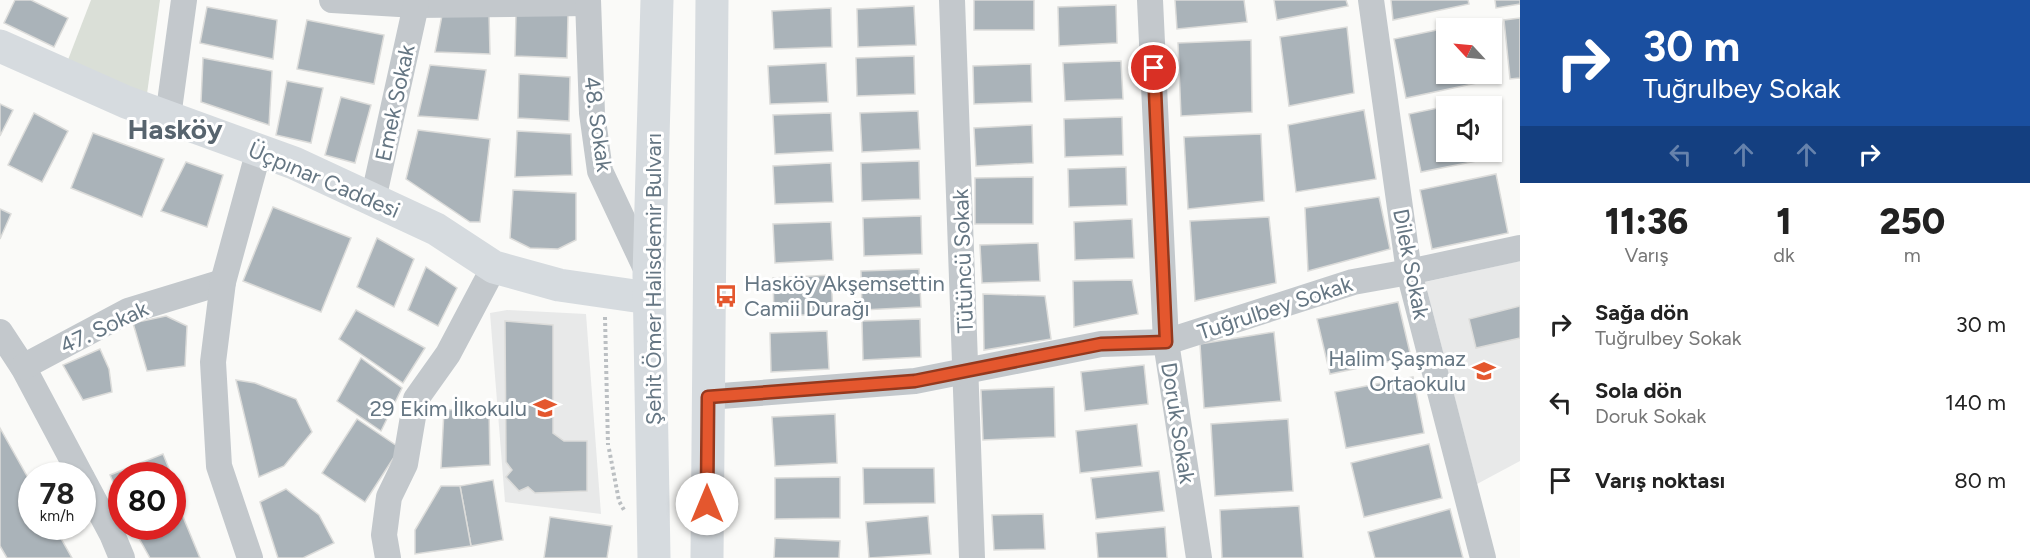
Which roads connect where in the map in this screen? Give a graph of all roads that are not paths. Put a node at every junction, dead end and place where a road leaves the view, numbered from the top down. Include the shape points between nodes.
1 (184, 0) edge
2 (332, 0) edge
3 (657, 0) edge
4 (712, 0) edge
5 (952, 0) edge
6 (1150, 0) edge
7 (1371, 0) edge
8 (588, 1) edge
9 (416, 5) junction
10 (0, 46) edge
11 (168, 117) junction
12 (259, 150) junction
13 (373, 200) junction
14 (1520, 248) edge
15 (494, 267) junction
16 (1409, 272) junction
17 (223, 282) junction
18 (649, 286) junction
19 (0, 332) edge
20 (1166, 342) junction
21 (23, 367) junction
22 (967, 371) junction
23 (708, 397) junction
24 (74, 462) edge
25 (96, 504) edge
26 (122, 558) edge
27 (250, 558) edge
28 (388, 558) edge
29 (654, 558) edge
30 (706, 558) edge
31 (972, 558) edge
32 (1199, 558) edge
33 (1483, 558) edge

1 - 11 street
2 - 9 street
3 - 18 main road, Şehit Ömer Halisdemir Bulvarı
4 - 23 main road
5 - 22 street, Tütüncü Sokak
6 - 20 street, Doruk Sokak
7 - 16 street, Dilek Sokak
8 - 9 street
8 - 18 street, 48. Sokak via 592,112 600,171
9 - 13 street, Emek Sokak
10 - 11 main road, Üçpınar Caddesi
11 - 12 main road, Üçpınar Caddesi
12 - 13 main road, Üçpınar Caddesi
12 - 17 street
13 - 15 main road, Üçpınar Caddesi via 436,229
14 - 16 street, Tuğrulbey Sokak
15 - 18 main road, Üçpınar Caddesi via 559,285 604,291
15 - 28 street via 448,354 416,399 405,464 389,497 384,535
16 - 20 street, Tuğrulbey Sokak via 1353,282
16 - 33 street, Dilek Sokak
17 - 21 street, 47. Sokak via 128,312
17 - 27 street via 213,362 219,466
18 - 29 main road, Şehit Ömer Halisdemir Bulvarı
19 - 21 street
20 - 22 street, Tuğrulbey Sokak via 1101,344
20 - 32 street, Doruk Sokak
21 - 24 street
22 - 23 street, Tuğrulbey Sokak via 915,381
22 - 31 street, Tütüncü Sokak
23 - 30 main road
25 - 26 street

